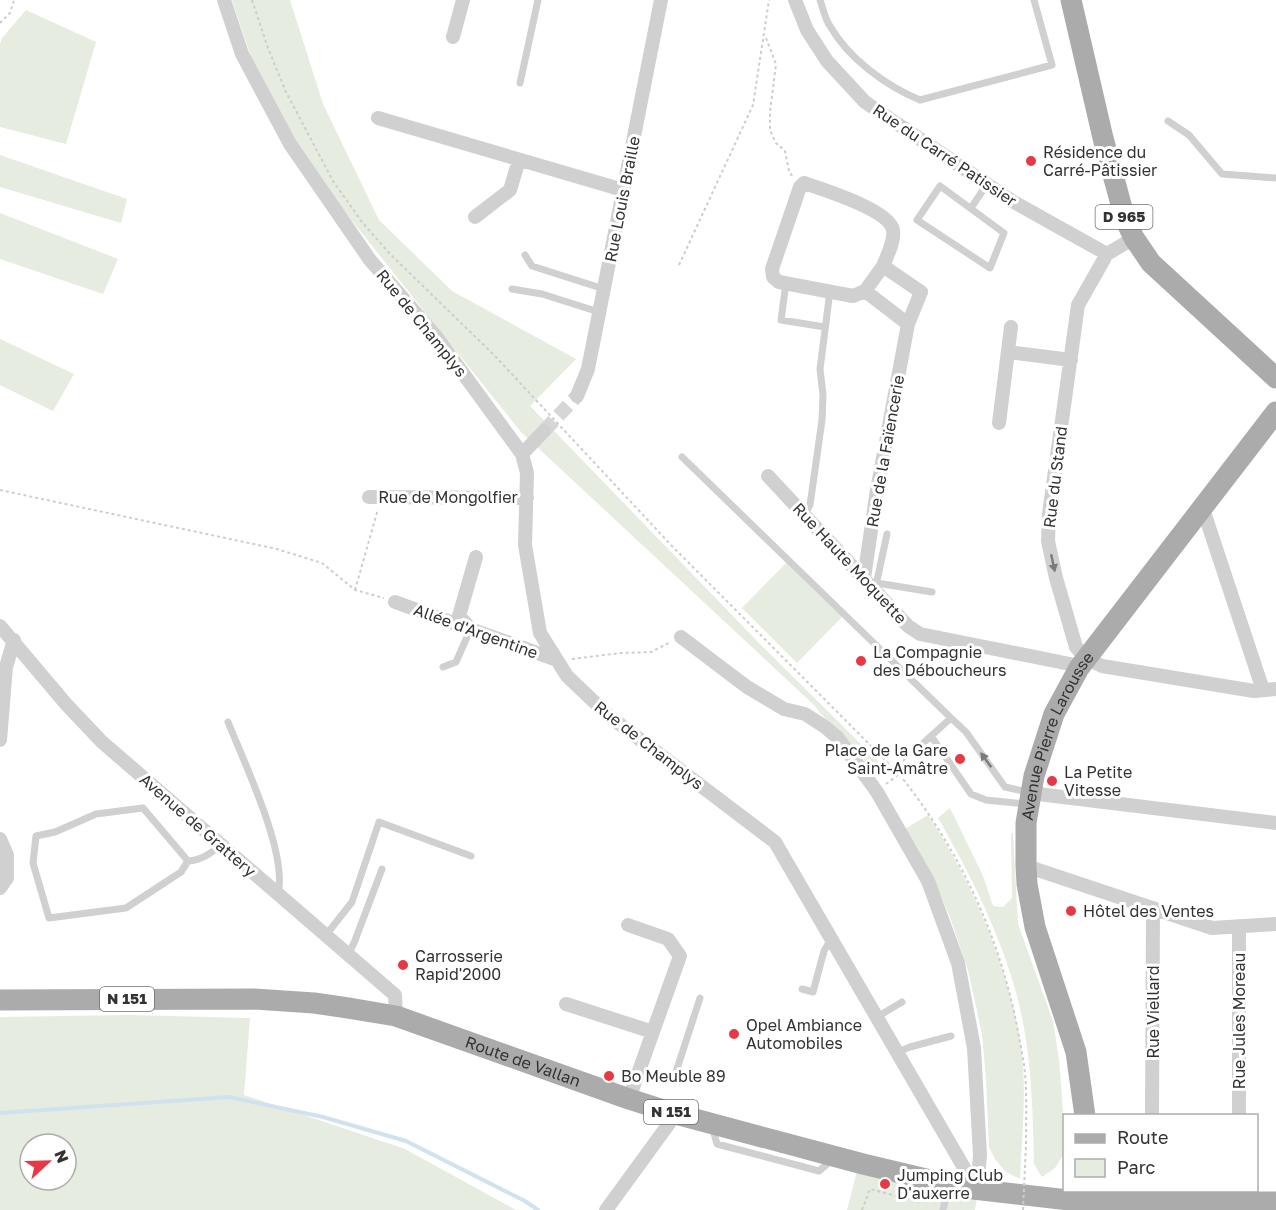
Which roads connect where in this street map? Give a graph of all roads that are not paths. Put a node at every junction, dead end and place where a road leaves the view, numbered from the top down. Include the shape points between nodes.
1 (224, 0) edge
2 (463, 0) edge
3 (538, 0) edge
4 (661, 0) edge
5 (795, 0) edge
6 (820, 0) edge
7 (1034, 0) edge
8 (1071, 0) edge
9 (453, 37) dead end
10 (520, 83) dead end
11 (378, 118) dead end
12 (1168, 121) dead end
13 (519, 160) junction
14 (1276, 178) edge
15 (987, 184) junction
16 (623, 190) junction
17 (970, 208) junction
18 (475, 217) dead end
19 (1134, 238) junction
20 (1107, 254) junction
21 (525, 255) dead end
22 (883, 266) junction
23 (786, 283) junction
24 (512, 289) dead end
25 (604, 289) junction
26 (830, 291) junction
27 (865, 291) junction
28 (599, 312) junction
29 (908, 324) junction
30 (825, 327) junction
31 (1011, 327) dead end
32 (1008, 352) junction
33 (1071, 360) junction
34 (1276, 378) edge
35 (577, 396) tunnel mouth
36 (1276, 412) edge
37 (999, 423) dead end
38 (544, 431) tunnel mouth
39 (522, 454) junction
40 (682, 457) dead end
41 (768, 476) dead end
42 (374, 497) road end
43 (527, 498) junction
44 (1202, 506) junction
45 (804, 514) junction
46 (887, 534) dead end
47 (477, 557) dead end
48 (872, 584) junction
49 (932, 592) dead end
50 (395, 602) road end
51 (0, 626) edge
52 (471, 628) junction
53 (681, 637) road end
54 (14, 640) junction
55 (558, 660) junction
56 (1083, 664) junction
57 (3, 667) edge
58 (443, 667) dead end
59 (1270, 689) edge
60 (951, 718) junction
61 (228, 722) dead end
62 (931, 736) junction
63 (0, 740) edge
64 (919, 747) road end
65 (1029, 798) junction
66 (1276, 823) edge
67 (1, 842) edge
68 (221, 845) junction
69 (471, 856) dead end
70 (188, 861) junction
71 (1026, 866) junction
72 (382, 869) dead end
73 (0, 888) edge
74 (278, 894) junction
75 (1154, 908) junction
76 (1276, 924) edge
77 (628, 925) dead end
78 (1239, 926) junction
79 (326, 935) junction
80 (831, 939) junction
81 (348, 954) junction
82 (802, 988) dead end
83 (700, 998) dead end
84 (0, 1000) edge
85 (902, 1002) dead end
86 (566, 1005) dead end
87 (396, 1016) junction
88 (877, 1017) junction
89 (653, 1032) junction
90 (951, 1036) dead end
91 (898, 1052) junction
92 (674, 1078) dead end
93 (629, 1099) junction
94 (676, 1114) junction
95 (1085, 1114) edge
96 (1152, 1114) edge
97 (1239, 1114) edge
98 (963, 1188) junction
99 (1239, 1196) edge
100 (1145, 1201) edge
101 (1276, 1202) edge
102 (1080, 1203) edge
103 (606, 1210) edge
104 (943, 1210) edge

1 - 39 street, Rue de Champlys via 242,54 290,144 370,260 435,335
2 - 9 street
3 - 10 lane
4 - 16 street, Rue Louis Braille
5 - 15 street, Rue du Carré Patissier via 807,30 827,61 865,102
6 - 7 lane via 830,26 850,52 900,92 920,99 1052,65
8 - 19 main road, D 965 via 1103,138
11 - 13 street
12 - 14 lane via 1189,135 1221,174
13 - 16 street
13 - 18 street via 510,190
15 - 17 lane
15 - 20 street, Rue du Carré Patissier
16 - 25 street, Rue Louis Braille
17 - 17 lane via 1004,233 990,268 917,220 940,186
19 - 20 street
19 - 34 main road, D 965 via 1151,262
20 - 33 street, Rue du Stand via 1078,305
21 - 25 lane via 532,266
22 - 23 street via 894,233 886,220 850,198 804,183 772,269 773,277
22 - 27 street
22 - 29 street, Rue de la Faïencerie via 921,292
23 - 26 street
23 - 30 lane via 781,320
24 - 28 lane
25 - 28 street, Rue Louis Braille
26 - 27 street via 853,296
26 - 30 lane
27 - 29 street
28 - 35 street, Rue Louis Braille via 588,369
29 - 48 street, Rue de la Faïencerie via 877,490
30 - 45 lane via 820,369 822,420 810,505
31 - 32 street
32 - 33 street
32 - 37 street
33 -> 56 street, Rue du Stand via 1048,541
36 - 44 main road, Avenue Pierre Larousse
38 - 39 street
39 - 43 street, Rue de Champlys
40 - 60 lane
41 - 45 street, Rue Haute Moquette
42 - 43 street, Rue de Mongolfier
43 - 55 street, Rue de Champlys via 525,545 540,633
44 - 56 main road, Avenue Pierre Larousse
44 - 59 street
45 - 48 street, Rue Haute Moquette
46 - 48 lane
47 - 52 street via 459,616
48 - 49 lane
48 - 56 street, Rue Haute Moquette via 908,626 920,634
50 - 52 street, Allée d'Argentine
51 - 54 street, Avenue de Grattery
52 - 55 street, Allée d'Argentine
52 - 58 lane via 456,662
53 - 98 street via 747,687 784,709 805,714 838,738 877,792 928,881 958,963 974,1048 980,1155
54 - 57 street
54 - 68 street, Avenue de Grattery via 102,742
55 - 80 street, Rue de Champlys via 567,676 609,716 775,842
56 - 59 street, Rue Haute Moquette via 1254,691
56 - 65 main road, Avenue Pierre Larousse via 1054,714
57 - 63 street
60 - 62 lane
65 -> 60 lane via 1005,787 966,732
61 - 74 lane via 270,825 281,883
62 - 64 lane
62 - 65 lane via 971,794 986,800
65 - 66 street
65 - 71 main road, Avenue Pierre Larousse
67 - 73 street via 7,855 7,878
68 - 70 lane via 196,861
68 - 74 street, Avenue de Grattery
69 - 79 lane via 379,822 352,902
70 - 70 lane via 143,808 96,814 36,836 33,863 49,918 126,908 181,872
71 - 75 street
71 - 95 main road, Avenue Pierre Larousse via 1035,927 1076,1052
72 - 81 lane
74 - 79 street, Avenue de Grattery
75 - 78 street via 1212,928
75 - 96 street, Rue Viellard
76 - 78 street
77 - 89 street via 668,939 680,956
78 - 97 street, Rue Jules Moreau
79 - 81 street, Avenue de Grattery
80 - 82 lane via 813,992
80 - 88 street, Rue de Champlys
81 - 87 street, Avenue de Grattery via 395,995
83 - 92 lane
84 - 87 main road, Route de Vallan / N 151 via 254,999 314,1003
85 - 88 lane
86 - 89 street
87 - 93 main road, Route de Vallan / N 151
88 - 91 street, Rue de Champlys
89 - 93 street
90 - 91 lane
91 - 98 street, Rue de Champlys
93 - 94 main road, Route de Vallan / N 151
94 - 98 main road, Route de Vallan / N 151
94 - 103 street
98 - 102 main road, N 151
98 - 104 lane
99 - 100 main road, N 151
99 - 101 main road, N 151
100 - 102 main road, N 151

